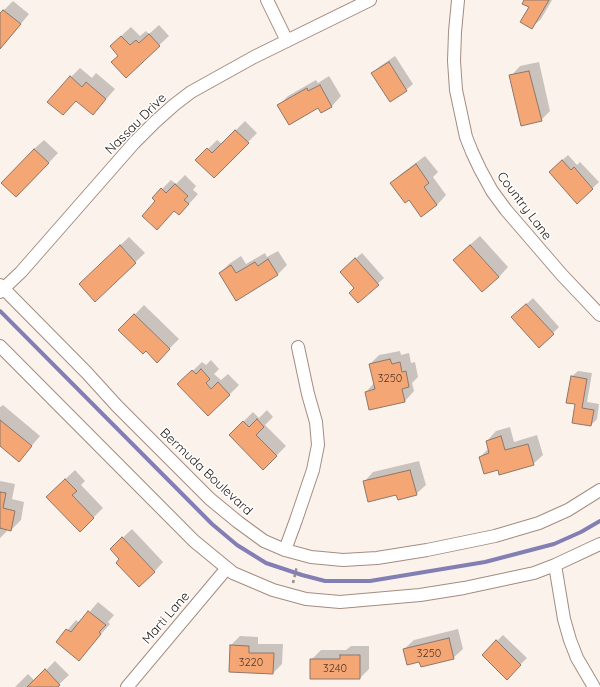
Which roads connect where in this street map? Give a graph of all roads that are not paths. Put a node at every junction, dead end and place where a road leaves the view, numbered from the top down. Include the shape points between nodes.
1 (267, 0) edge
2 (370, 0) edge
3 (458, 0) edge
4 (287, 41) junction
5 (1, 289) edge
6 (600, 315) edge
7 (0, 346) edge
8 (298, 347) dead end
9 (600, 490) edge
10 (600, 544) edge
11 (285, 550) junction
12 (555, 565) junction
13 (227, 568) junction
14 (127, 687) edge
15 (594, 687) edge

1 - 4 street
2 - 4 street, Nassau Drive
3 - 6 street, Country Lane via 455,32 456,90 466,137 477,164 492,191 516,222
4 - 5 street, Nassau Drive via 191,92 169,109 134,143 21,272
5 - 11 street, Bermuda Boulevard via 210,499 264,541
7 - 13 street via 194,540
8 - 11 street via 316,422 318,445 313,470
9 - 11 street, Bermuda Boulevard via 568,510 539,523 495,536 427,550 377,558 343,560 311,557
10 - 12 street
12 - 13 street via 464,588 420,595 340,602 306,599 273,590
12 - 15 street via 570,640
13 - 14 street, Marti Lane

